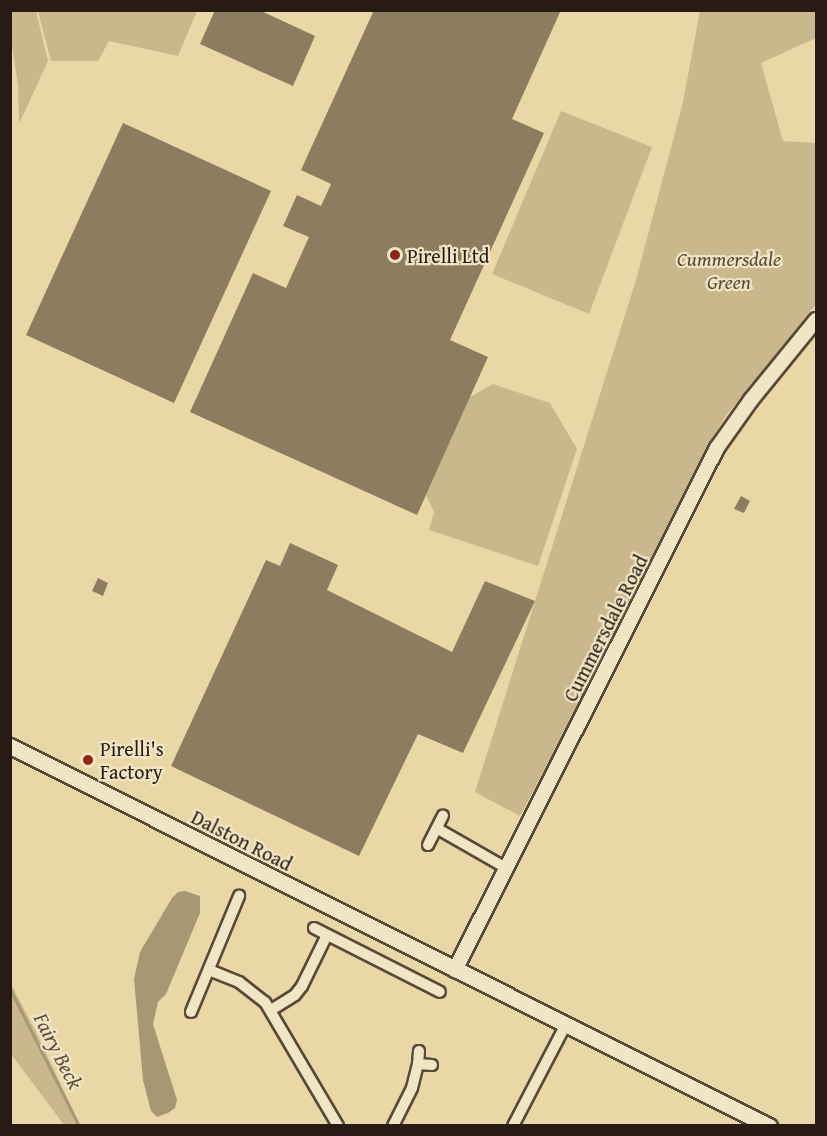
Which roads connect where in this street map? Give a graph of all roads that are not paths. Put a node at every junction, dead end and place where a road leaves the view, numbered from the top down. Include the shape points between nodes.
1 (816, 321) edge
2 (10, 746) edge
3 (443, 816) dead end
4 (438, 829) junction
5 (428, 845) dead end
6 (506, 868) junction
7 (239, 896) dead end
8 (314, 928) dead end
9 (327, 936) junction
10 (209, 970) junction
11 (455, 970) junction
12 (440, 992) dead end
13 (271, 1010) junction
14 (191, 1012) dead end
15 (566, 1024) junction
16 (419, 1051) dead end
17 (418, 1064) junction
18 (432, 1065) dead end
19 (338, 1125) edge
20 (393, 1125) edge
21 (513, 1125) edge
22 (769, 1125) edge

1 - 6 street, Cummersdale Road via 751,399 717,448
2 - 11 main road, Dalston Road
3 - 4 street
4 - 5 street
4 - 6 street
6 - 11 street, Cummersdale Road
7 - 10 street
8 - 9 street
9 - 12 street
9 - 13 street via 302,986
10 - 13 street via 249,988
10 - 14 street
11 - 15 main road, Dalston Road
13 - 19 street
15 - 21 street
15 - 22 main road, Dalston Road
16 - 17 street
17 - 18 street
17 - 20 street via 412,1088

